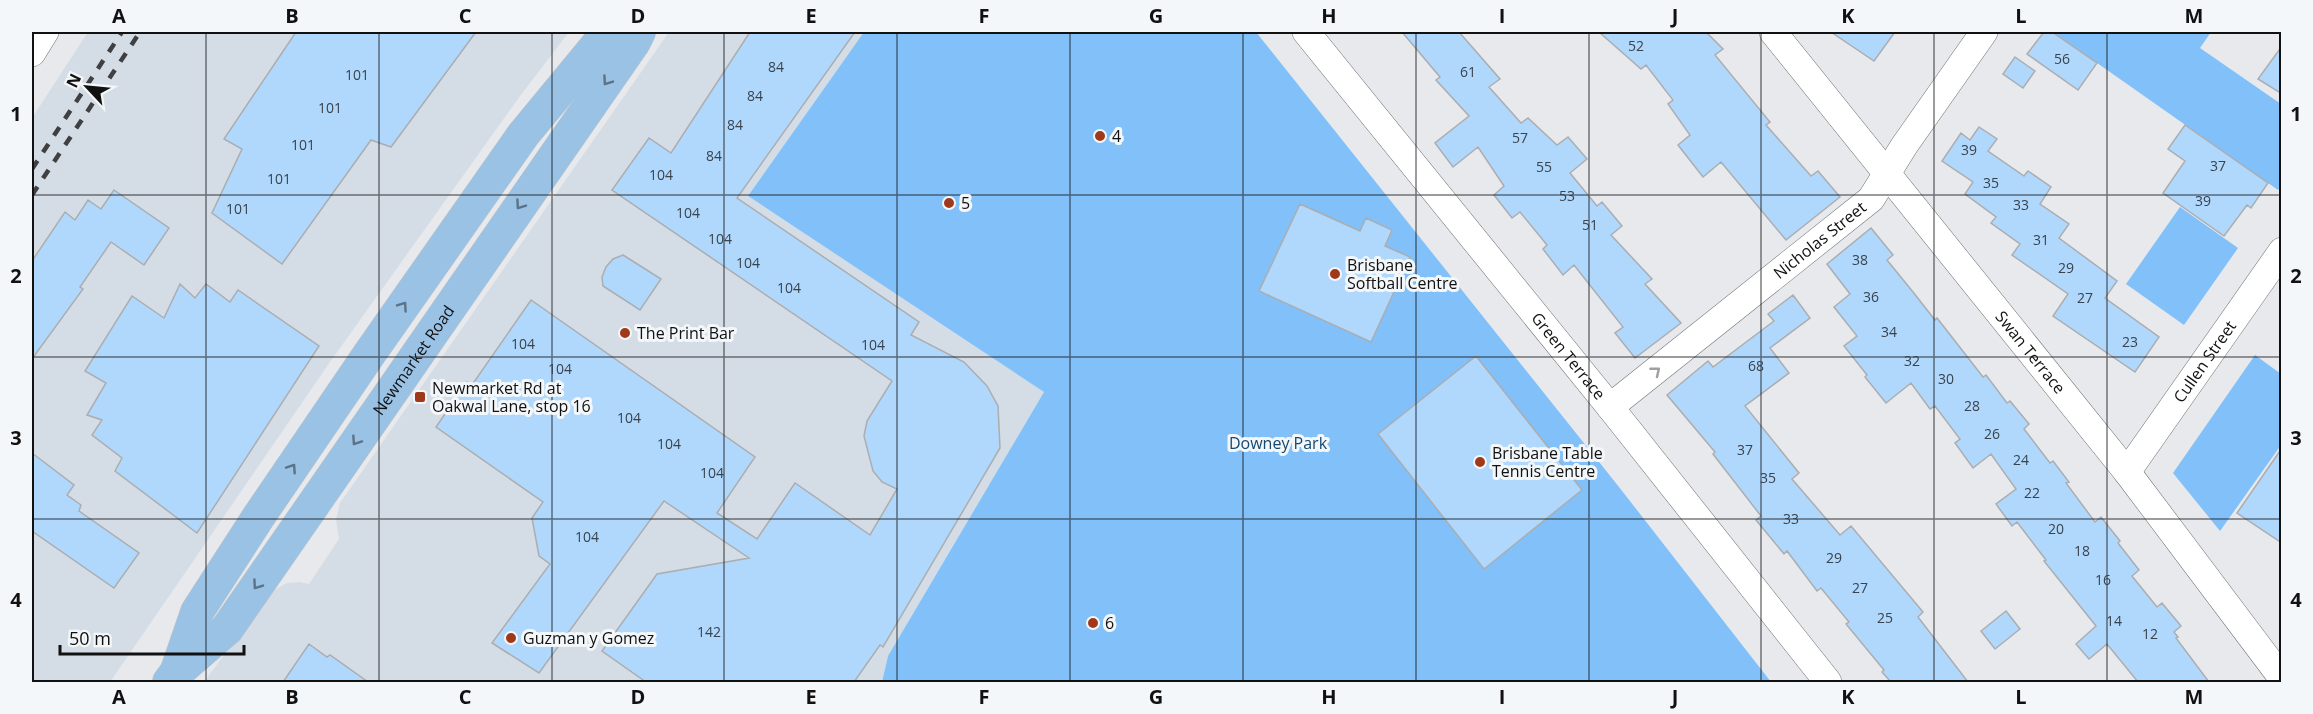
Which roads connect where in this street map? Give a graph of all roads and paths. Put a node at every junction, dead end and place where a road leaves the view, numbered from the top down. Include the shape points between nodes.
1 (45, 32) edge
2 (608, 32) edge
3 (639, 32) edge
4 (1305, 32) edge
5 (1773, 32) edge
6 (1984, 32) edge
7 (32, 53) edge
8 (1886, 174) junction
9 (2282, 251) edge
10 (1610, 407) junction
11 (2127, 472) junction
12 (172, 678) edge
13 (2282, 678) edge
14 (1828, 682) edge

1 - 7 street
12 -> 2 main road, Newmarket Road via 197,612 265,507 523,135
3 -> 12 main road, Newmarket Road via 227,628
4 - 10 street, Green Terrace
5 - 8 street, Swan Terrace
6 - 8 street, Nicholas Street
10 -> 8 street, Nicholas Street via 1870,199
8 - 11 street, Swan Terrace
9 - 11 street, Cullen Street
10 - 14 street, Green Terrace
11 - 13 street, Swan Terrace

